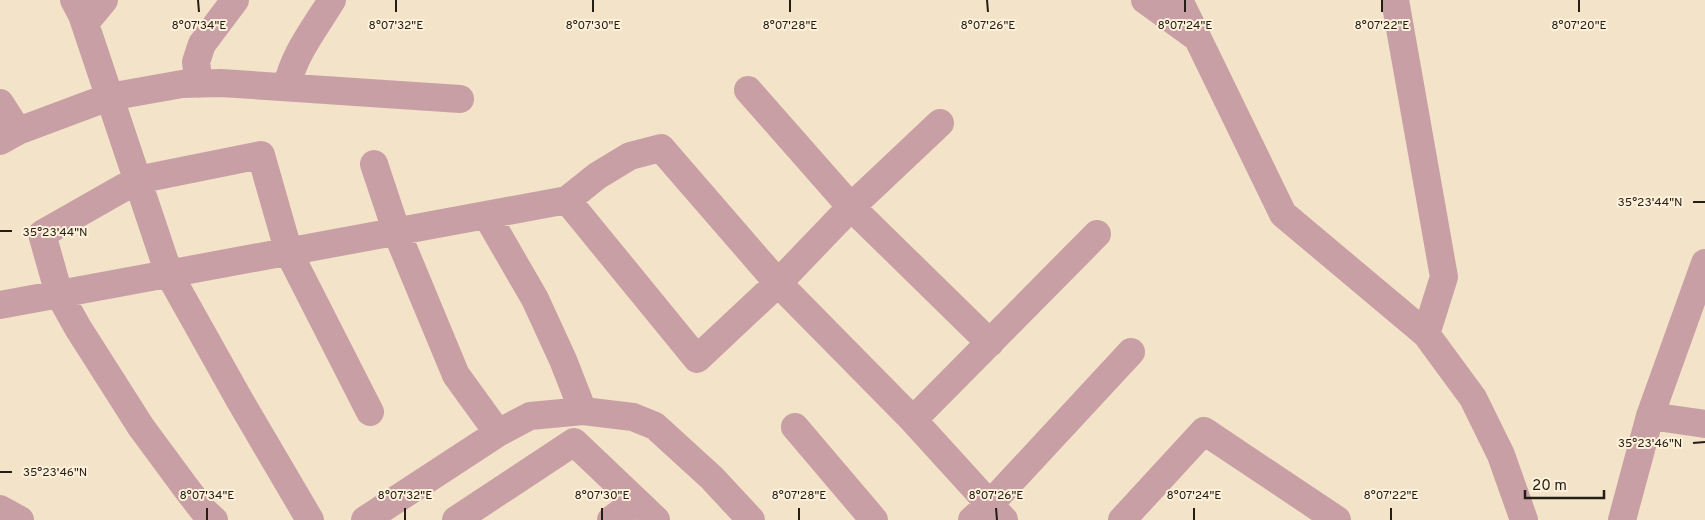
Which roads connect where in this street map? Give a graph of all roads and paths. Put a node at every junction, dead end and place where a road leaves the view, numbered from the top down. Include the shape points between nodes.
1 (104, 0) edge
2 (235, 0) edge
3 (332, 0) edge
4 (1145, 0) edge
5 (1179, 0) edge
6 (1395, 0) edge
7 (80, 11) edge
8 (1199, 39) junction
9 (199, 84) junction
10 (287, 87) junction
11 (748, 90) dead end
12 (108, 97) junction
13 (460, 99) dead end
14 (0, 103) edge
15 (940, 123) dead end
16 (9, 136) edge
17 (374, 164) dead end
18 (137, 180) junction
19 (567, 200) junction
20 (852, 207) junction
21 (487, 216) junction
22 (398, 233) junction
23 (1097, 234) dead end
24 (289, 252) junction
25 (1705, 263) edge
26 (169, 274) junction
27 (778, 283) junction
28 (0, 284) edge
29 (59, 294) junction
30 (0, 305) edge
31 (1426, 334) junction
32 (990, 343) junction
33 (1131, 352) dead end
34 (583, 411) junction
35 (370, 412) dead end
36 (1650, 416) junction
37 (913, 420) junction
38 (1705, 424) edge
39 (795, 427) dead end
40 (498, 433) junction
41 (636, 501) junction
42 (0, 509) edge
43 (989, 515) edge
44 (20, 520) edge
45 (214, 520) edge
46 (310, 520) edge
47 (365, 520) edge
48 (456, 520) edge
49 (612, 520) edge
50 (656, 520) edge
51 (751, 520) edge
52 (874, 520) edge
53 (1122, 520) edge
54 (1337, 520) edge
55 (1524, 520) edge
56 (1622, 520) edge

1 - 7 street
2 - 9 street via 202,44 196,62
3 - 10 street via 297,56
4 - 8 street
5 - 8 street
6 - 31 street via 1444,277
7 - 12 street
8 - 31 street via 1283,214
9 - 10 street
9 - 12 street
10 - 13 street
11 - 20 street
12 - 16 street
12 - 18 street
14 - 16 street
15 - 20 street
17 - 22 street
18 - 24 street via 261,155
18 - 26 street
18 - 29 street via 42,234
19 - 21 street
19 - 27 street via 630,156 661,148
19 - 27 street via 697,360
20 - 27 street
20 - 32 street
21 - 22 street
21 - 34 street via 535,299
22 - 24 street
22 - 40 street via 456,375
23 - 32 street
24 - 26 street
24 - 35 street
25 - 36 street
26 - 29 street
26 - 46 street
27 - 37 street
28 - 29 street
29 - 30 street
29 - 45 street via 141,427
31 - 55 street via 1473,398 1501,455
32 - 37 street
33 - 43 street
34 - 40 street via 530,416
34 - 51 street via 632,417 655,426 712,478
36 - 38 street
36 - 56 street
37 - 43 street
39 - 52 street
40 - 47 street
41 - 48 street via 574,442
41 - 49 street
41 - 50 street
42 - 44 street
53 - 54 street via 1204,431

